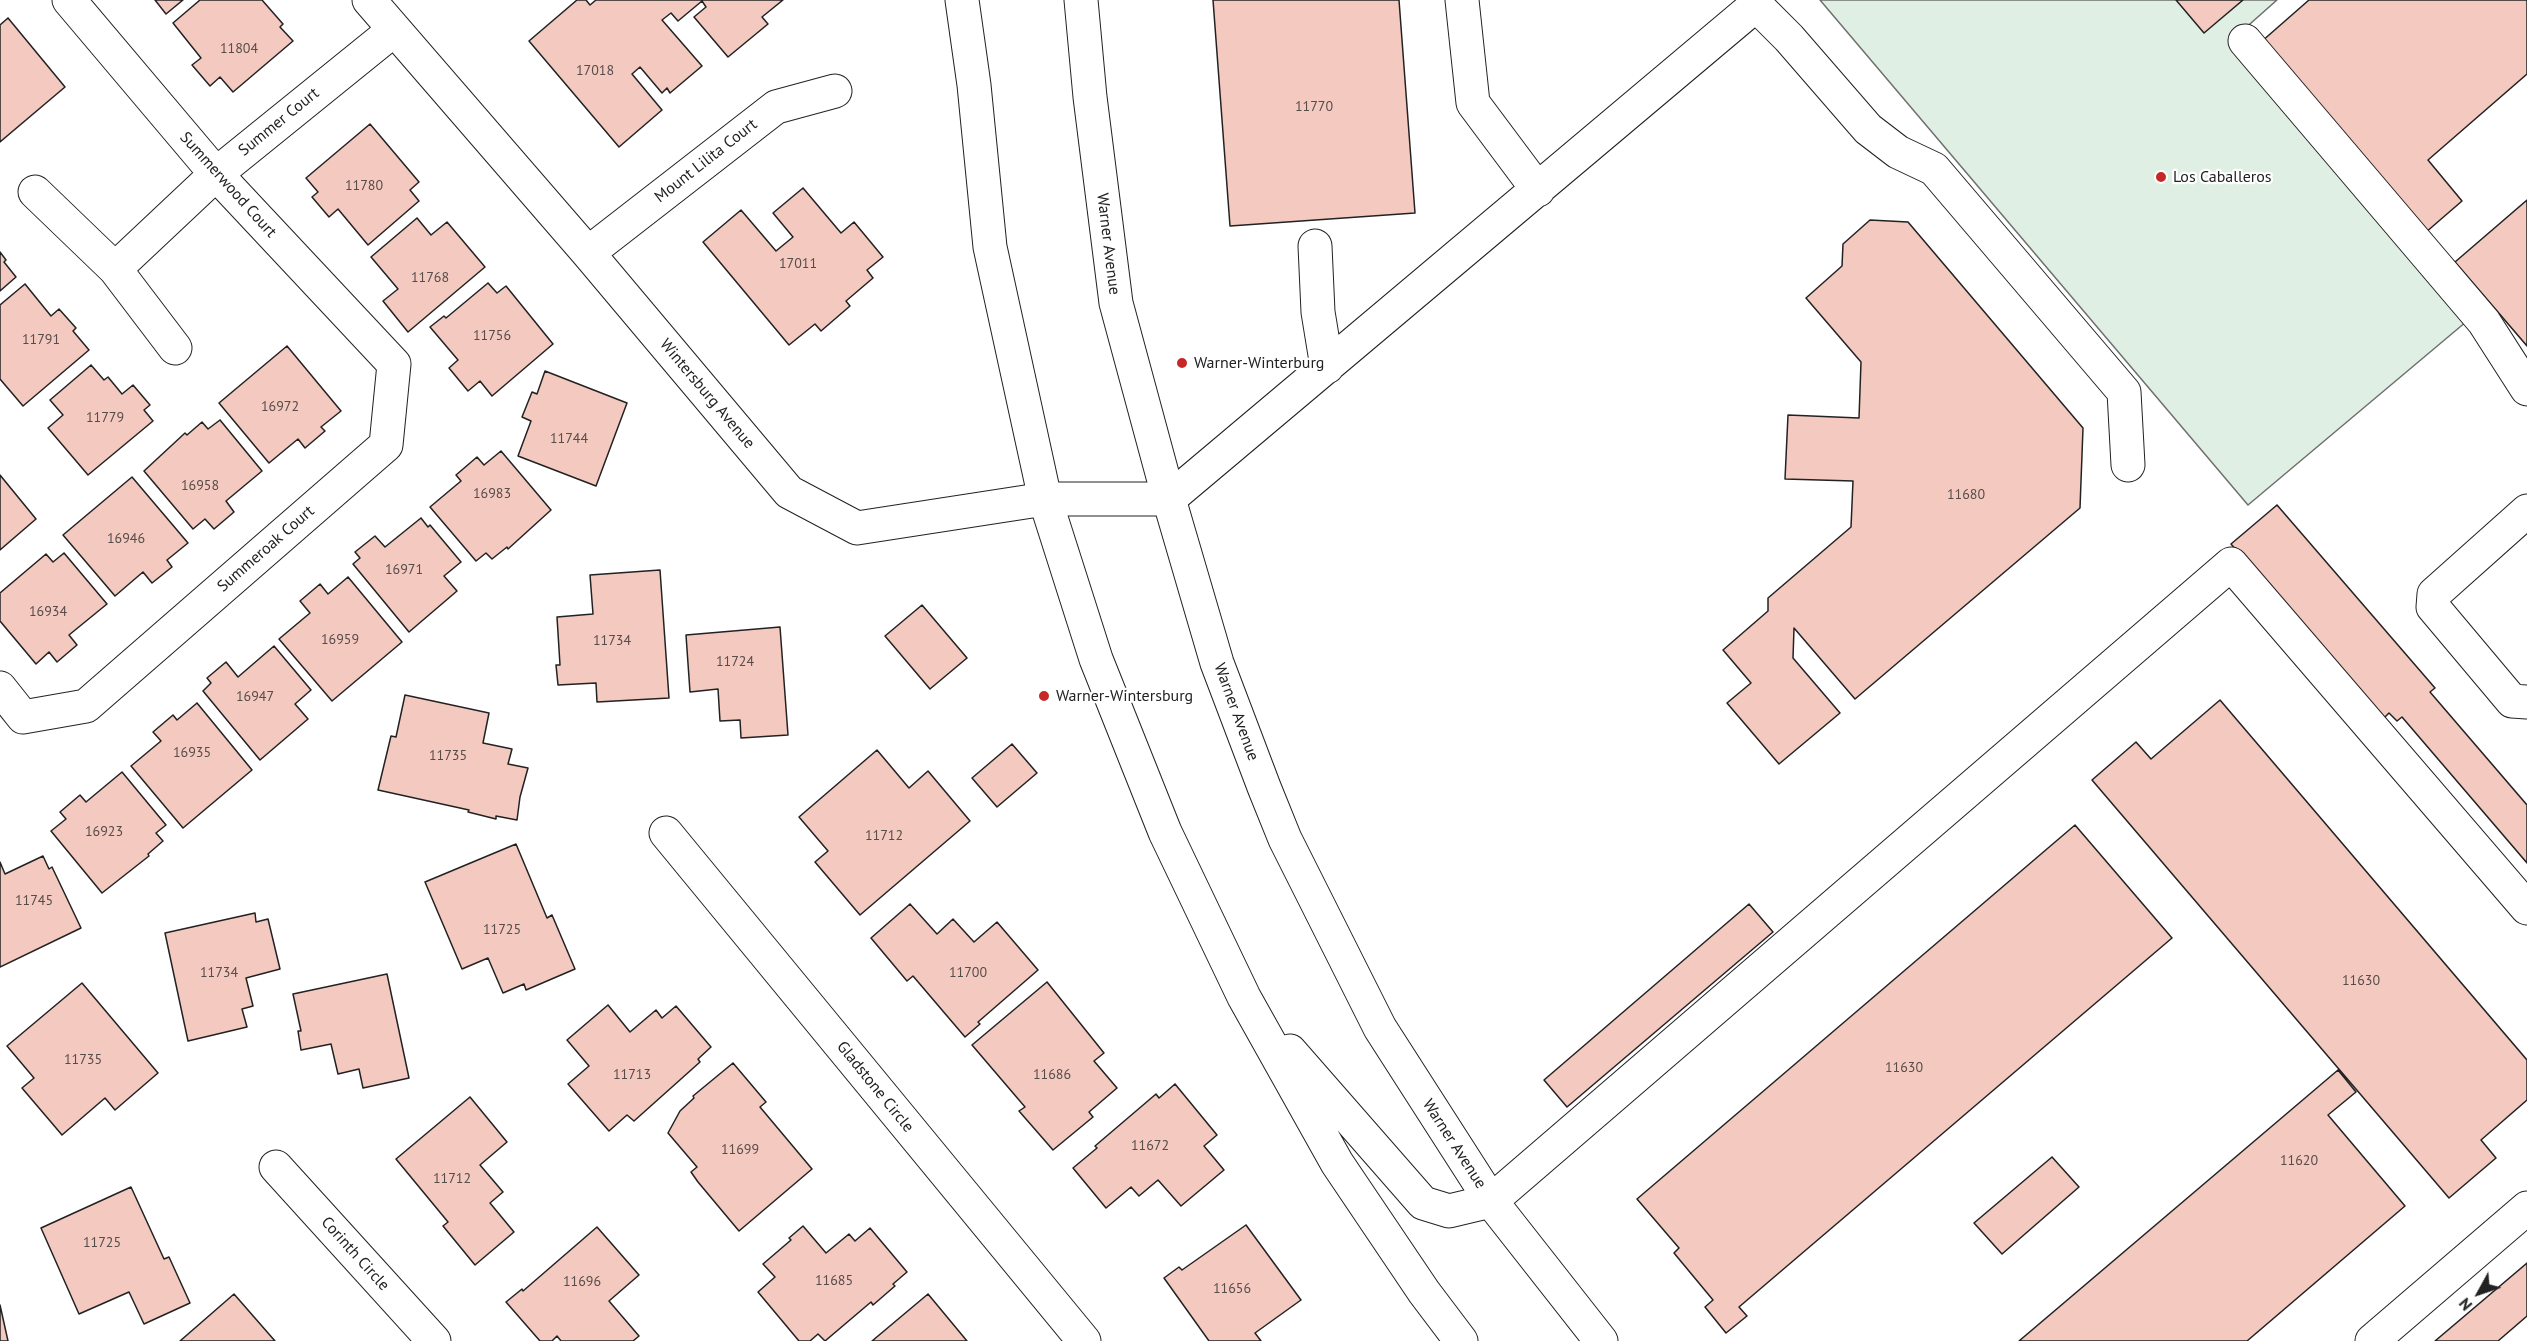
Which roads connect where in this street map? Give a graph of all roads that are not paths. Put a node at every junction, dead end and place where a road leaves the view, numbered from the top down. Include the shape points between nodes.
1 (69, 0) edge
2 (369, 0) edge
3 (962, 0) edge
4 (1081, 0) edge
5 (1462, 0) edge
6 (394, 30) junction
7 (2245, 41) dead end
8 (835, 92) dead end
9 (216, 174) junction
10 (1538, 190) junction
11 (34, 192) dead end
12 (1315, 246) dead end
13 (588, 253) junction
14 (115, 268) junction
15 (175, 348) dead end
16 (394, 364) joint
17 (1327, 367) junction
18 (2527, 389) edge
19 (2128, 465) dead end
20 (1045, 499) junction
21 (1169, 500) junction
22 (2527, 510) edge
23 (0, 688) edge
24 (2527, 702) edge
25 (666, 833) dead end
26 (2527, 908) edge
27 (1244, 997) junction
28 (276, 1167) dead end
29 (1491, 1201) junction
30 (2527, 1208) edge
31 (434, 1341) edge
32 (1084, 1341) edge
33 (1461, 1341) edge
34 (1601, 1341) edge
35 (2372, 1341) edge

1 - 9 street, Summerwood Court
2 - 6 street, Wintersburg Avenue
3 - 20 street via 990,247
4 - 21 street, Warner Avenue via 1116,303
5 - 10 street via 1473,103
6 - 9 street, Summer Court
6 - 13 street, Wintersburg Avenue
7 - 18 street via 2484,322
8 - 13 street, Mount Lilita Court via 776,107
9 - 14 street, Summer Court
9 - 16 street, Summerwood Court
10 - 17 street
10 - 19 street via 1756,5 1868,129 1898,152 1934,169 2124,392
11 - 14 street
12 - 17 street via 1318,312
13 - 20 street, Wintersburg Avenue via 789,492 857,528
14 - 15 street
16 - 23 street, Summeroak Court via 386,445 86,706 23,717
17 - 21 street
20 - 21 street, Wintersburg Avenue
20 - 27 street via 1096,660 1156,811
21 - 29 street, Warner Avenue via 1218,663 1285,838 1380,1028
22 - 24 street via 2434,594 2433,607 2512,701
25 - 32 street, Gladstone Circle
26 - 29 street via 2231,564
27 - 29 street via 1423,1203 1449,1210
27 - 33 street via 1337,1163
28 - 31 street, Corinth Circle
29 - 34 street, Warner Avenue
30 - 35 street

